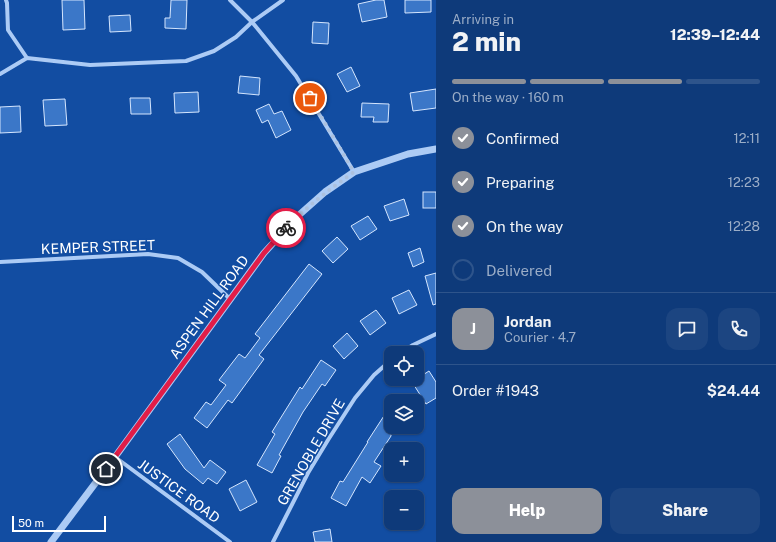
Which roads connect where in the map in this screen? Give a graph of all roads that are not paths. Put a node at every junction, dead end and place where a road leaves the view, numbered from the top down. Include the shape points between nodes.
1 (6, 0) edge
2 (230, 0) edge
3 (283, 0) edge
4 (252, 22) junction
5 (27, 58) junction
6 (0, 74) edge
7 (436, 148) edge
8 (354, 172) junction
9 (0, 262) edge
10 (230, 299) junction
11 (436, 334) edge
12 (411, 346) edge
13 (384, 366) edge
14 (115, 457) junction
15 (51, 542) edge
16 (230, 542) edge
17 (273, 542) edge

1 - 5 street via 8,30
2 - 4 street
3 - 4 street
4 - 5 street via 236,38 214,51 186,61 90,65
4 - 8 street via 296,76
5 - 6 street
7 - 8 street, ASPEN HILL ROAD via 408,154
8 - 10 street, ASPEN HILL ROAD via 299,214 264,253
9 - 10 street, KEMPER STREET via 148,254 178,258 202,272
10 - 14 street, ASPEN HILL ROAD
11 - 12 street
13 - 17 street, GRENOBLE DRIVE via 355,398 328,440
14 - 15 street, ASPEN HILL ROAD
14 - 16 street, JUSTICE ROAD

